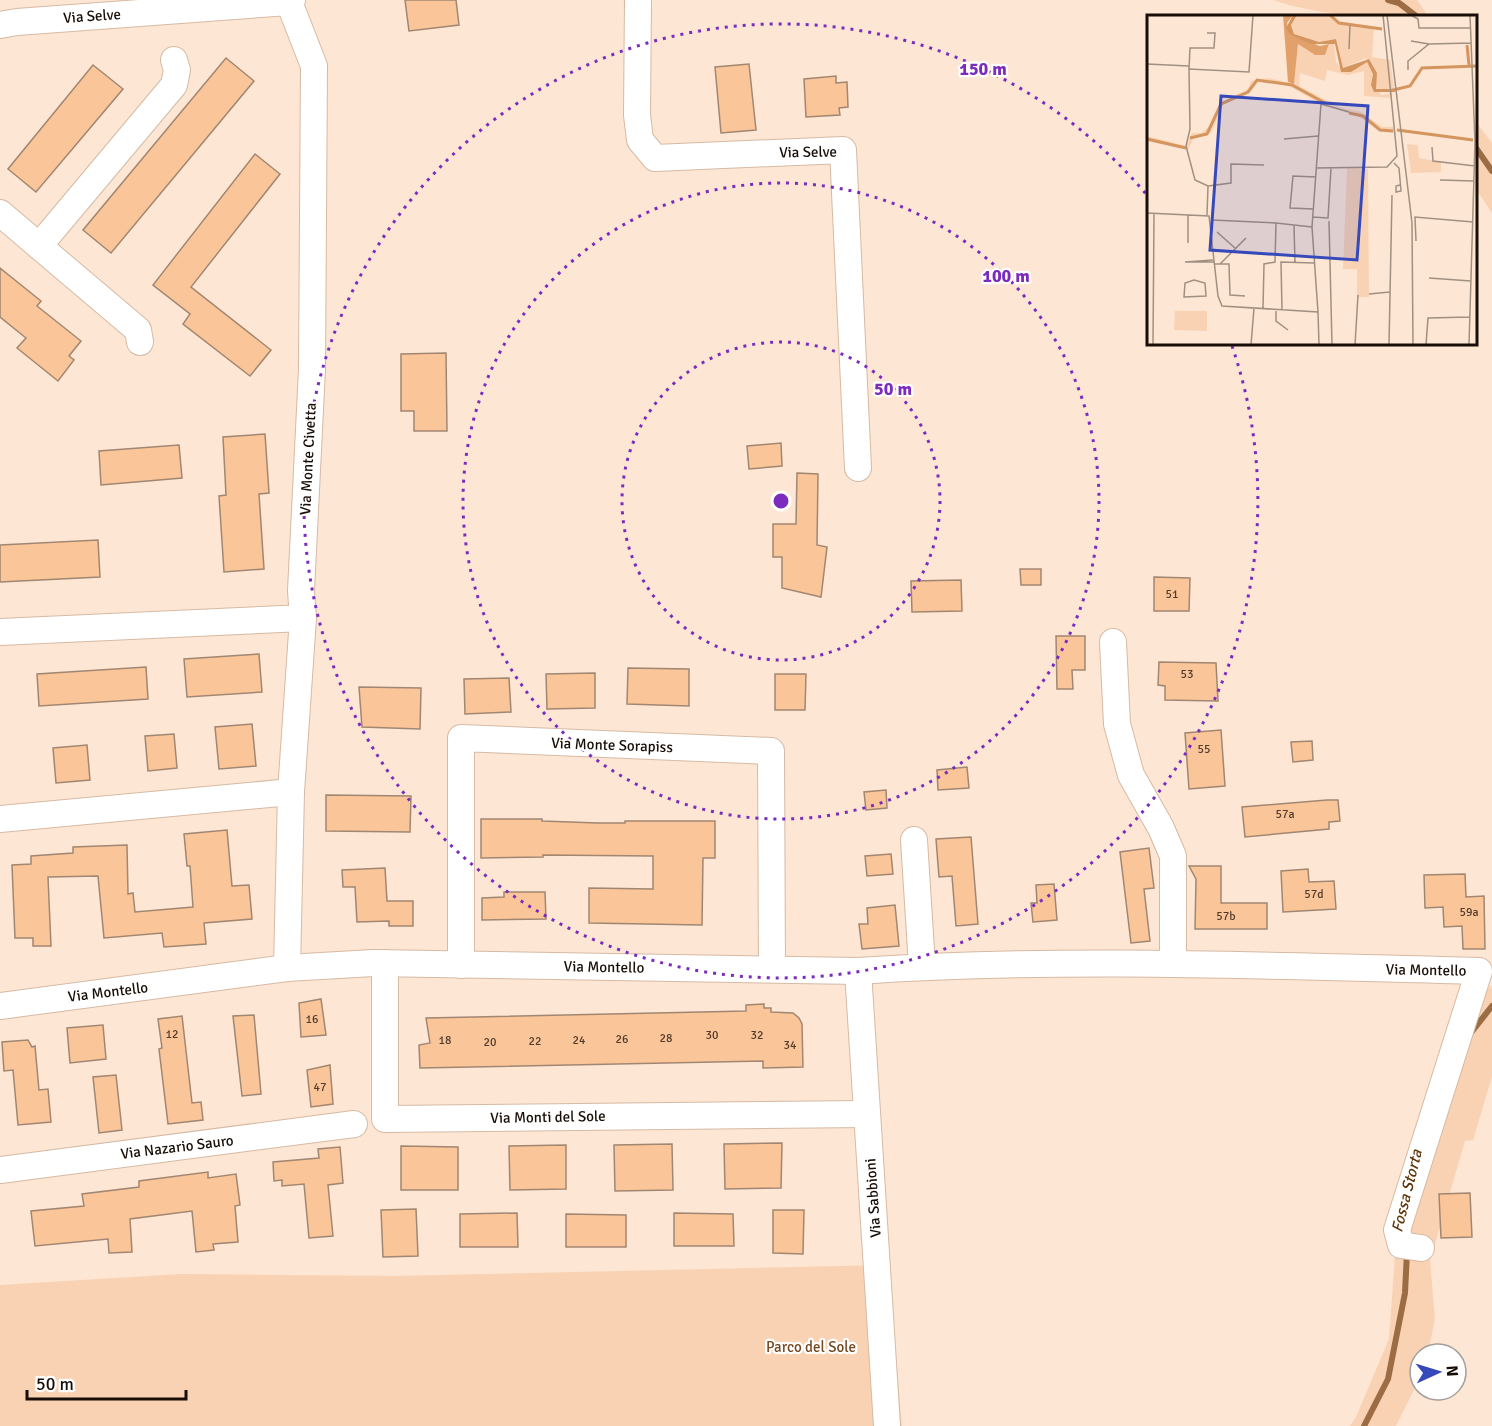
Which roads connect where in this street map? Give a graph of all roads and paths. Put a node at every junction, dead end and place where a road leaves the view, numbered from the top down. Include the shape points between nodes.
1 (638, 0) edge
2 (291, 1) edge
3 (0, 25) edge
4 (174, 60) dead end
5 (0, 213) edge
6 (39, 246) junction
7 (140, 342) dead end
8 (858, 468) dead end
9 (303, 618) junction
10 (0, 632) edge
11 (1113, 642) dead end
12 (291, 792) junction
13 (0, 819) edge
14 (914, 840) dead end
15 (385, 963) junction
16 (1173, 964) junction
17 (461, 965) junction
18 (922, 966) junction
19 (286, 968) junction
20 (772, 969) junction
21 (858, 970) junction
22 (1485, 971) edge
23 (0, 1006) edge
24 (867, 1114) junction
25 (354, 1124) dead end
26 (0, 1170) edge
27 (1411, 1246) dead end
28 (887, 1426) edge

1 - 8 street, Via Selve via 637,115 640,140 655,158 843,150
2 - 3 street, Via Selve
2 - 9 street, Via Monte Civetta via 314,66 312,369
4 - 6 street via 174,85
5 - 6 street
6 - 7 street via 138,330
9 - 10 street
9 - 12 street
11 - 16 street via 1117,724 1131,775 1173,856
12 - 13 street
12 - 19 street
14 - 18 street
15 - 17 street, Via Montello
15 - 19 street, Via Montello
15 - 24 street, Via Monti del Sole via 385,1119
16 - 18 street, Via Montello
16 - 22 street, Via Montello
17 - 20 street, Via Montello
17 - 20 street, Via Monte Sorapiss via 461,738 771,751
18 - 21 street, Via Montello
19 - 23 street, Via Montello
20 - 21 street, Via Montello
21 - 24 street, Via Sabbioni
22 - 27 street, Via Montello via 1397,1230
24 - 28 street, Via Sabbioni
25 - 26 street, Via Nazario Sauro

